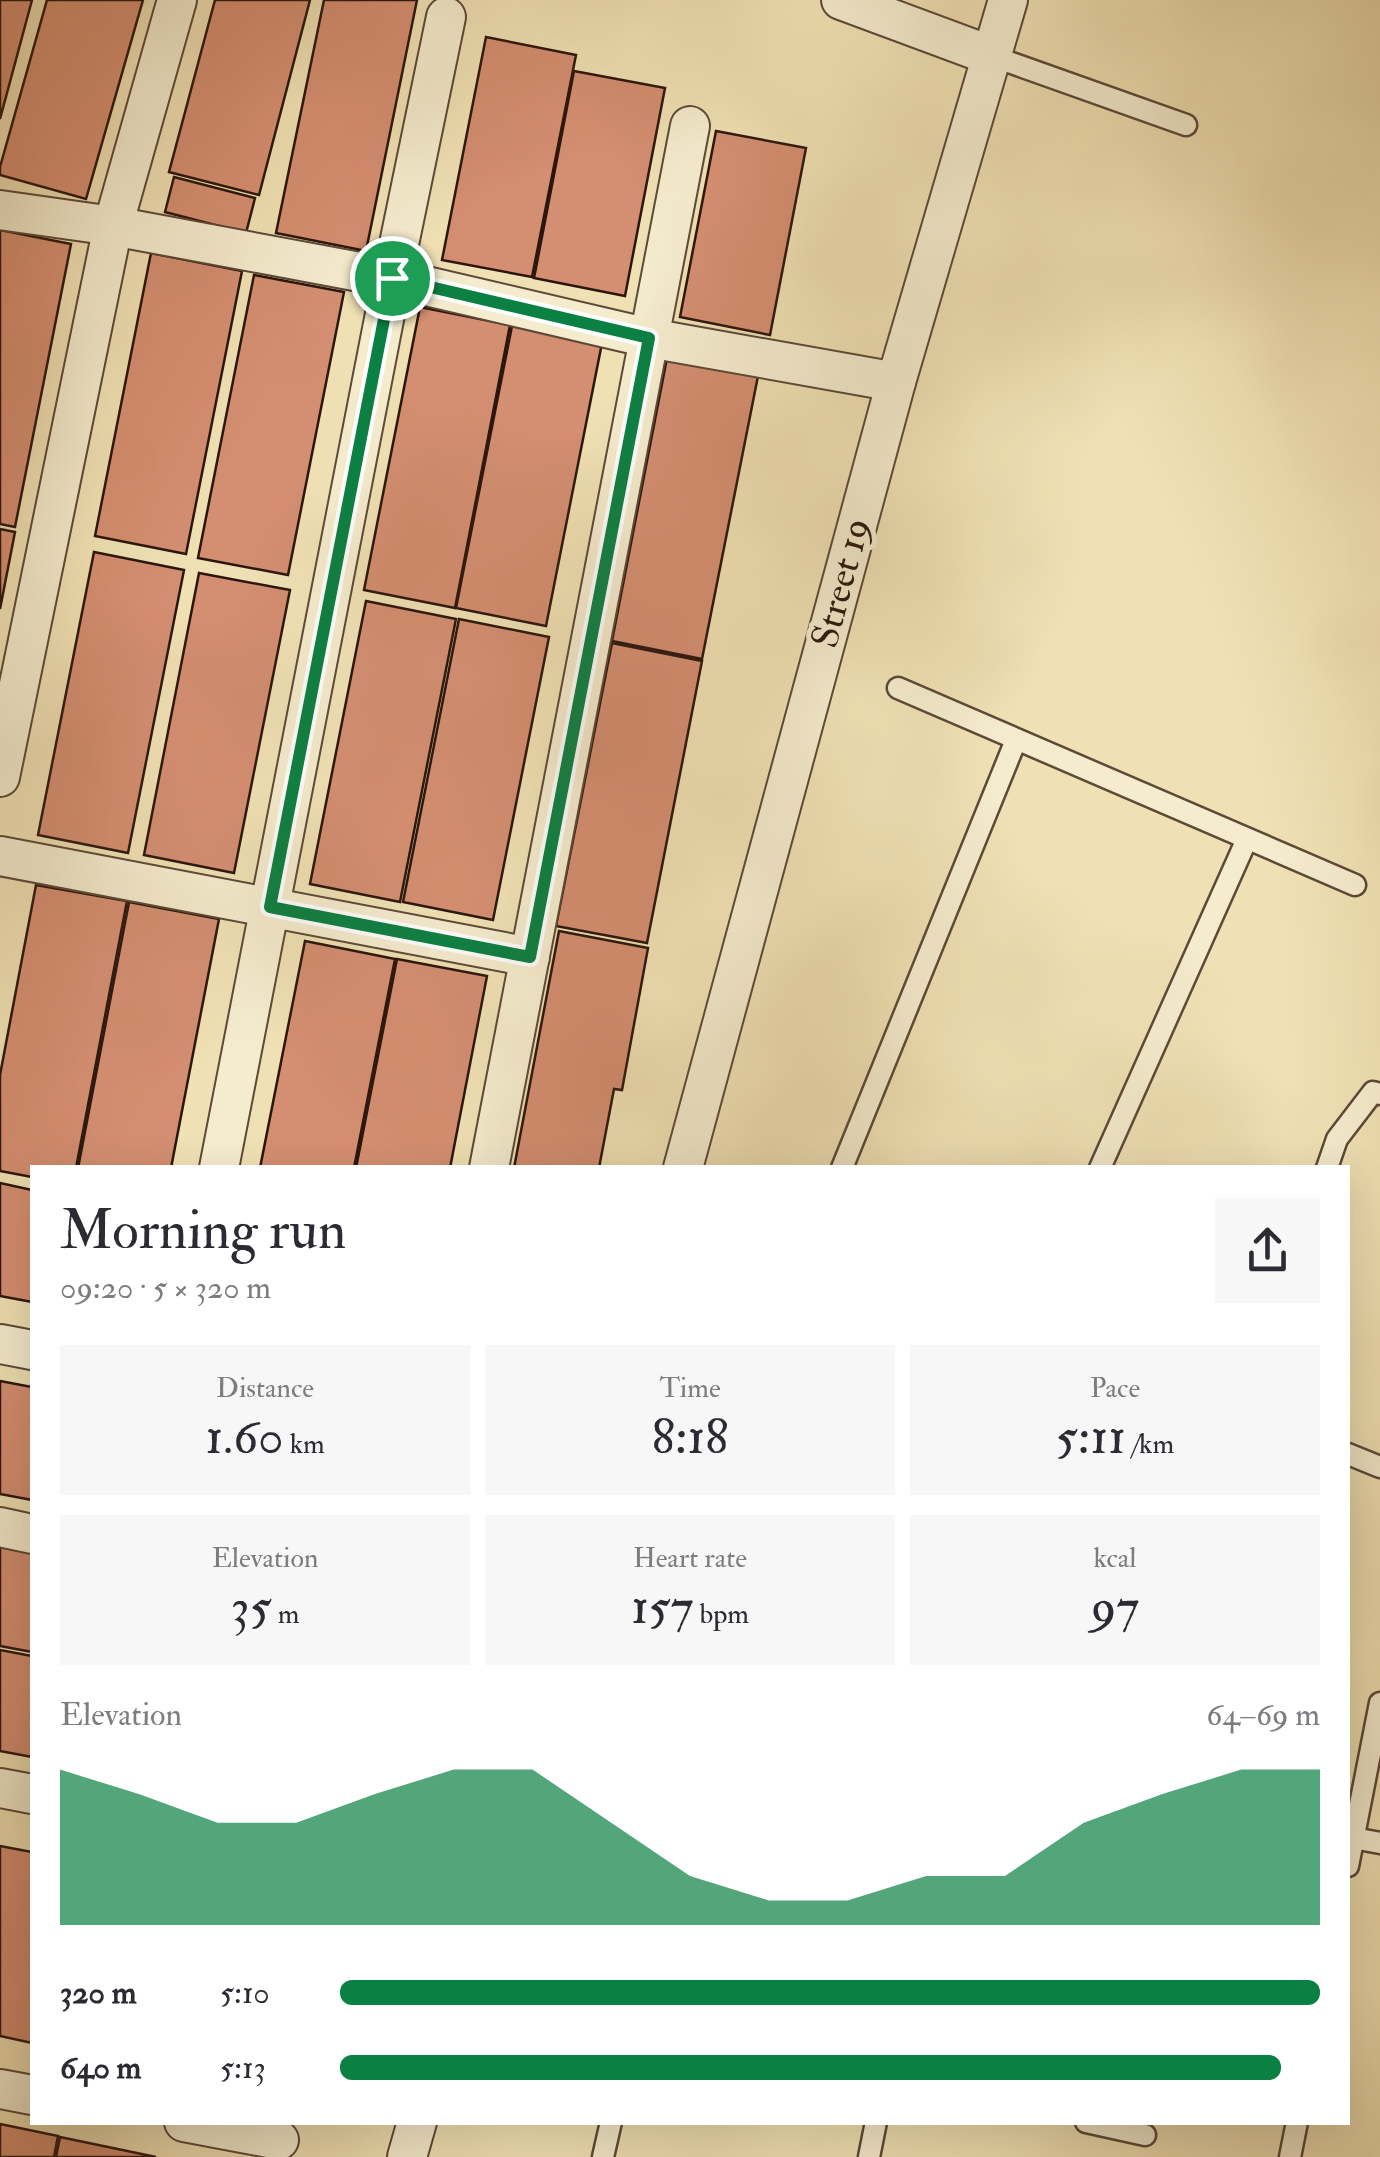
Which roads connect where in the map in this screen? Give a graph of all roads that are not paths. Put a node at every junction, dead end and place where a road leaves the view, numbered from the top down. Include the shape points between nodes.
1 (177, 0) edge
2 (842, 0) edge
3 (1008, 0) edge
4 (446, 17) dead end
5 (992, 56) junction
6 (1186, 124) dead end
7 (690, 126) dead end
8 (0, 210) edge
9 (113, 226) junction
10 (392, 278) junction
11 (649, 338) junction
12 (896, 382) junction
13 (898, 688) dead end
14 (1016, 740) junction
15 (0, 777) edge
16 (1247, 839) junction
17 (0, 856) edge
18 (1355, 886) dead end
19 (270, 907) junction
20 (530, 957) junction
21 (1380, 1094) edge
22 (220, 1165) edge
23 (491, 1165) edge
24 (684, 1165) edge
25 (843, 1165) edge
26 (1101, 1165) edge
27 (1328, 1165) edge
28 (0, 1344) edge
29 (30, 1350) edge
30 (1350, 1455) edge
31 (1380, 1467) edge
32 (0, 1527) edge
33 (30, 1534) edge
34 (1380, 1704) edge
35 (0, 1788) edge
36 (30, 1794) edge
37 (1353, 1838) junction
38 (1380, 1842) edge
39 (1350, 1855) edge
40 (0, 2089) edge
41 (30, 2095) edge
42 (200, 2125) edge
43 (416, 2125) edge
44 (610, 2125) edge
45 (875, 2125) edge
46 (1112, 2125) edge
47 (1296, 2125) edge
48 (1146, 2129) edge
49 (278, 2140) dead end
50 (407, 2157) edge
51 (603, 2157) edge
52 (869, 2157) edge
53 (1140, 2157) edge
54 (1290, 2157) edge

1 - 9 street
2 - 5 street
3 - 5 street, Street 19
4 - 10 street
5 - 6 lane
5 - 12 street, Street 19
7 - 11 street
8 - 9 street
9 - 10 street
9 - 15 street
10 - 11 street
10 - 19 street
11 - 12 street
11 - 20 street
12 - 24 street, Street 19
13 - 14 lane
14 - 16 lane
14 - 25 lane
16 - 18 lane
16 - 26 lane
17 - 19 street
19 - 20 street
19 - 22 street
20 - 23 street
21 - 27 lane via 1373,1092 1336,1139
28 - 29 street
30 - 31 lane
32 - 33 street
34 - 37 lane
35 - 36 street
37 - 38 lane
37 - 39 lane
40 - 41 street
42 - 49 street
43 - 50 street
44 - 51 lane
45 - 52 lane
46 - 48 lane
47 - 54 lane
48 - 53 lane

